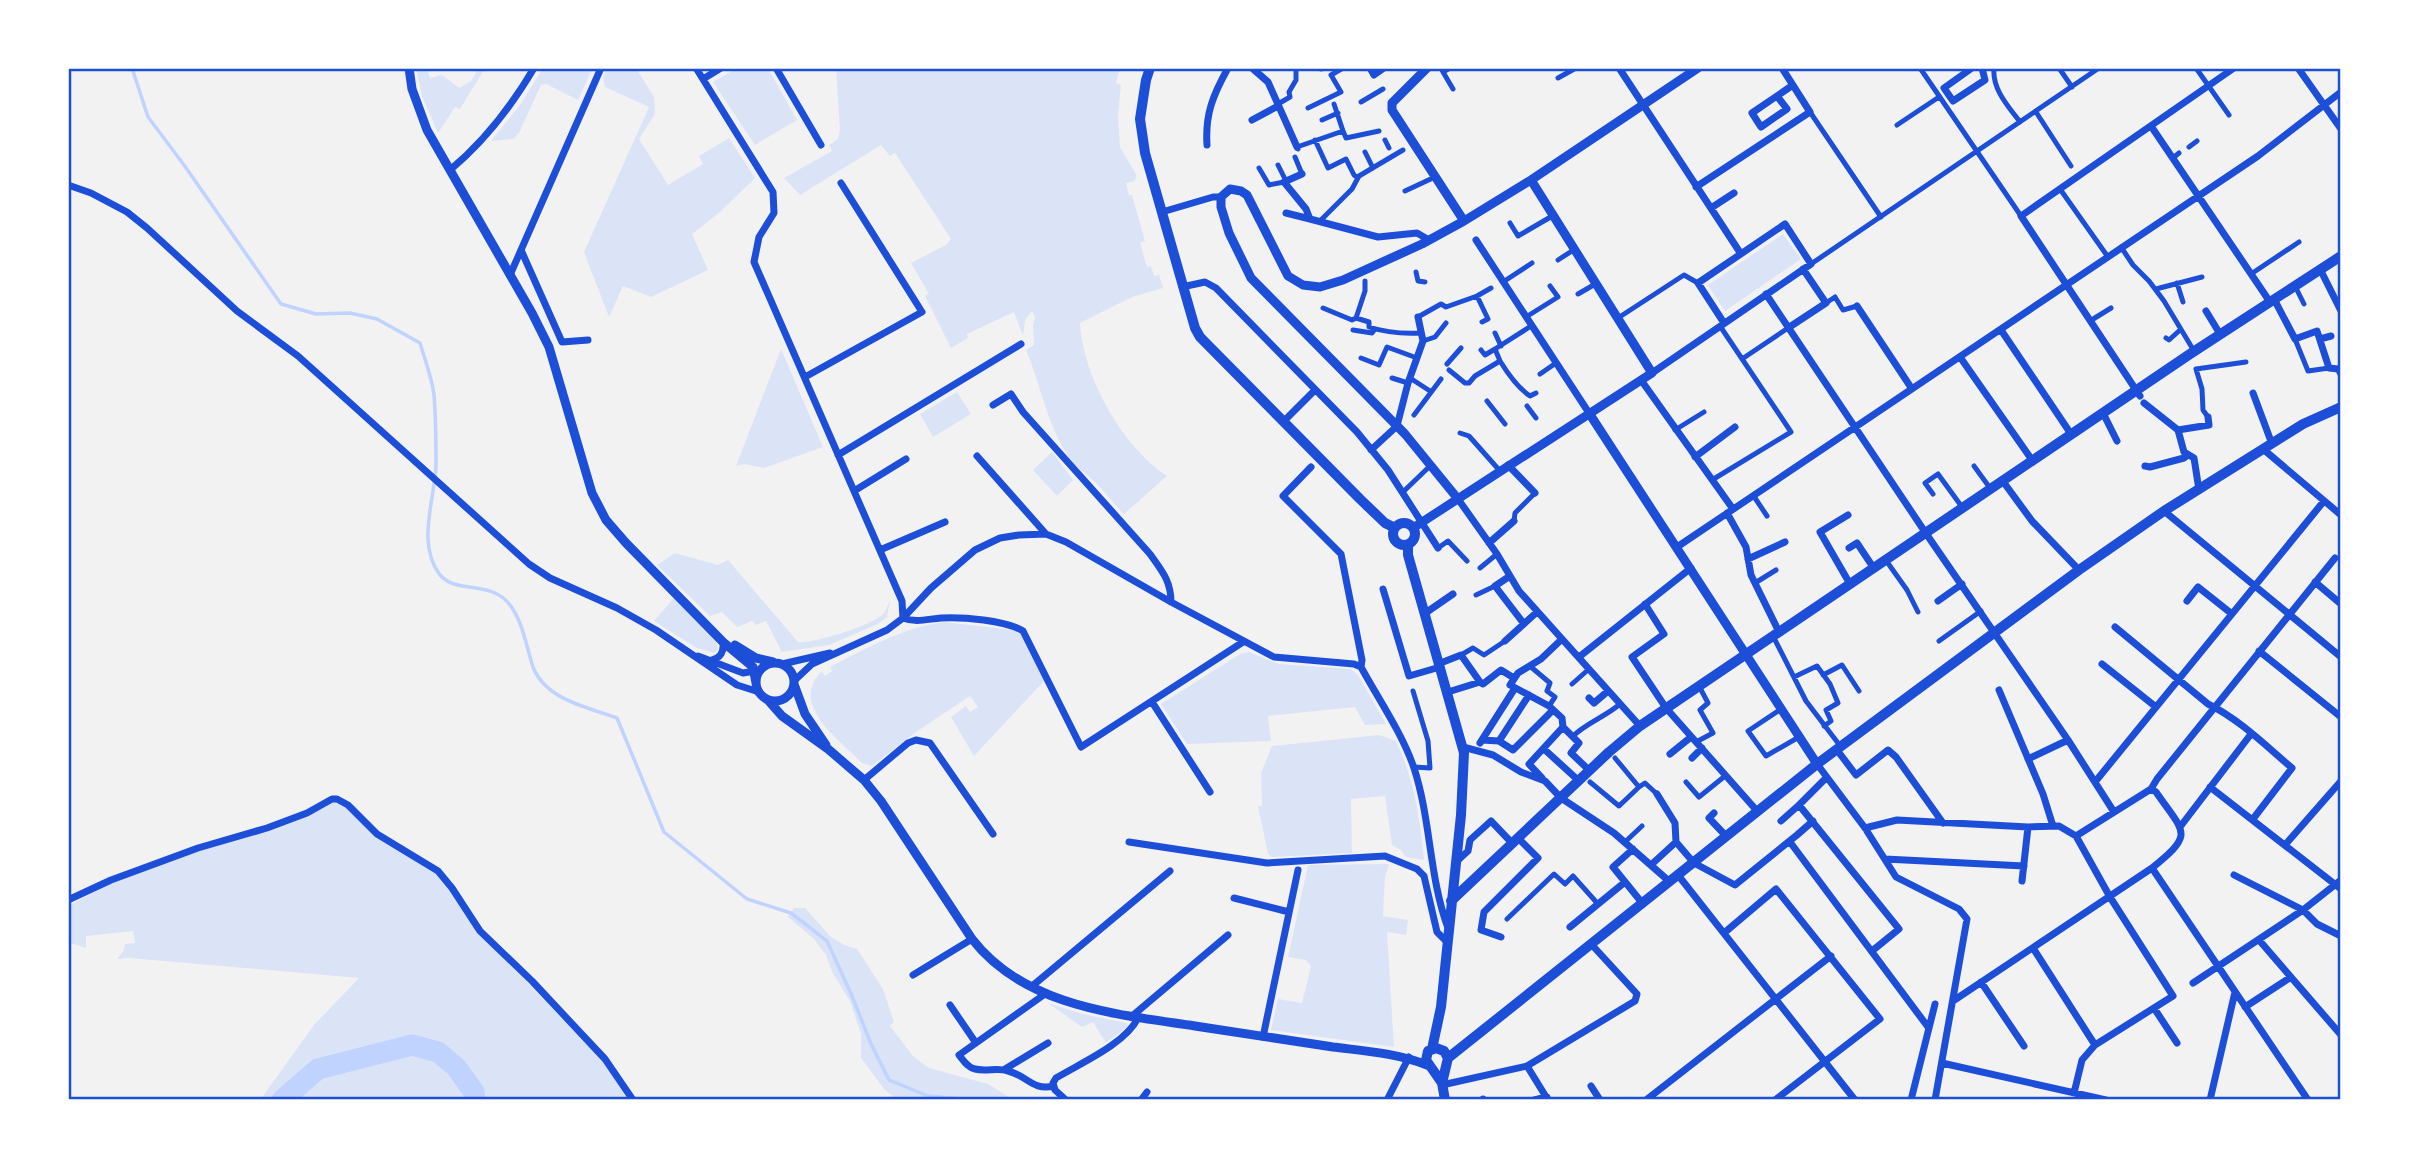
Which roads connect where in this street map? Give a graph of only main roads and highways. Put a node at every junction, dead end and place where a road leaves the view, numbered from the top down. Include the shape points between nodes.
1 (1150, 68) edge
2 (2341, 256) edge
3 (2341, 407) edge
4 (1395, 528) junction
5 (1408, 544) junction
6 (1451, 901) junction
7 (1430, 1050) junction
8 (1447, 1060) junction
9 (1429, 1067) junction
10 (1442, 1084) junction
11 (1445, 1100) edge

1 - 4 main road via 1140,119 1145,153 1195,328 1283,421
2 - 6 main road via 2194,351 2140,396 2071,434 1640,726
3 - 8 main road via 2302,424 2079,570 1817,764
4 - 5 main road via 1395,540
4 - 5 main road via 1405,523 1418,526
5 - 6 main road via 1463,747
6 - 7 main road via 1441,1007
7 - 8 main road via 1444,1051
7 - 9 main road via 1426,1056
8 - 9 main road via 1440,1069
8 - 10 main road
9 - 10 main road
10 - 11 main road

